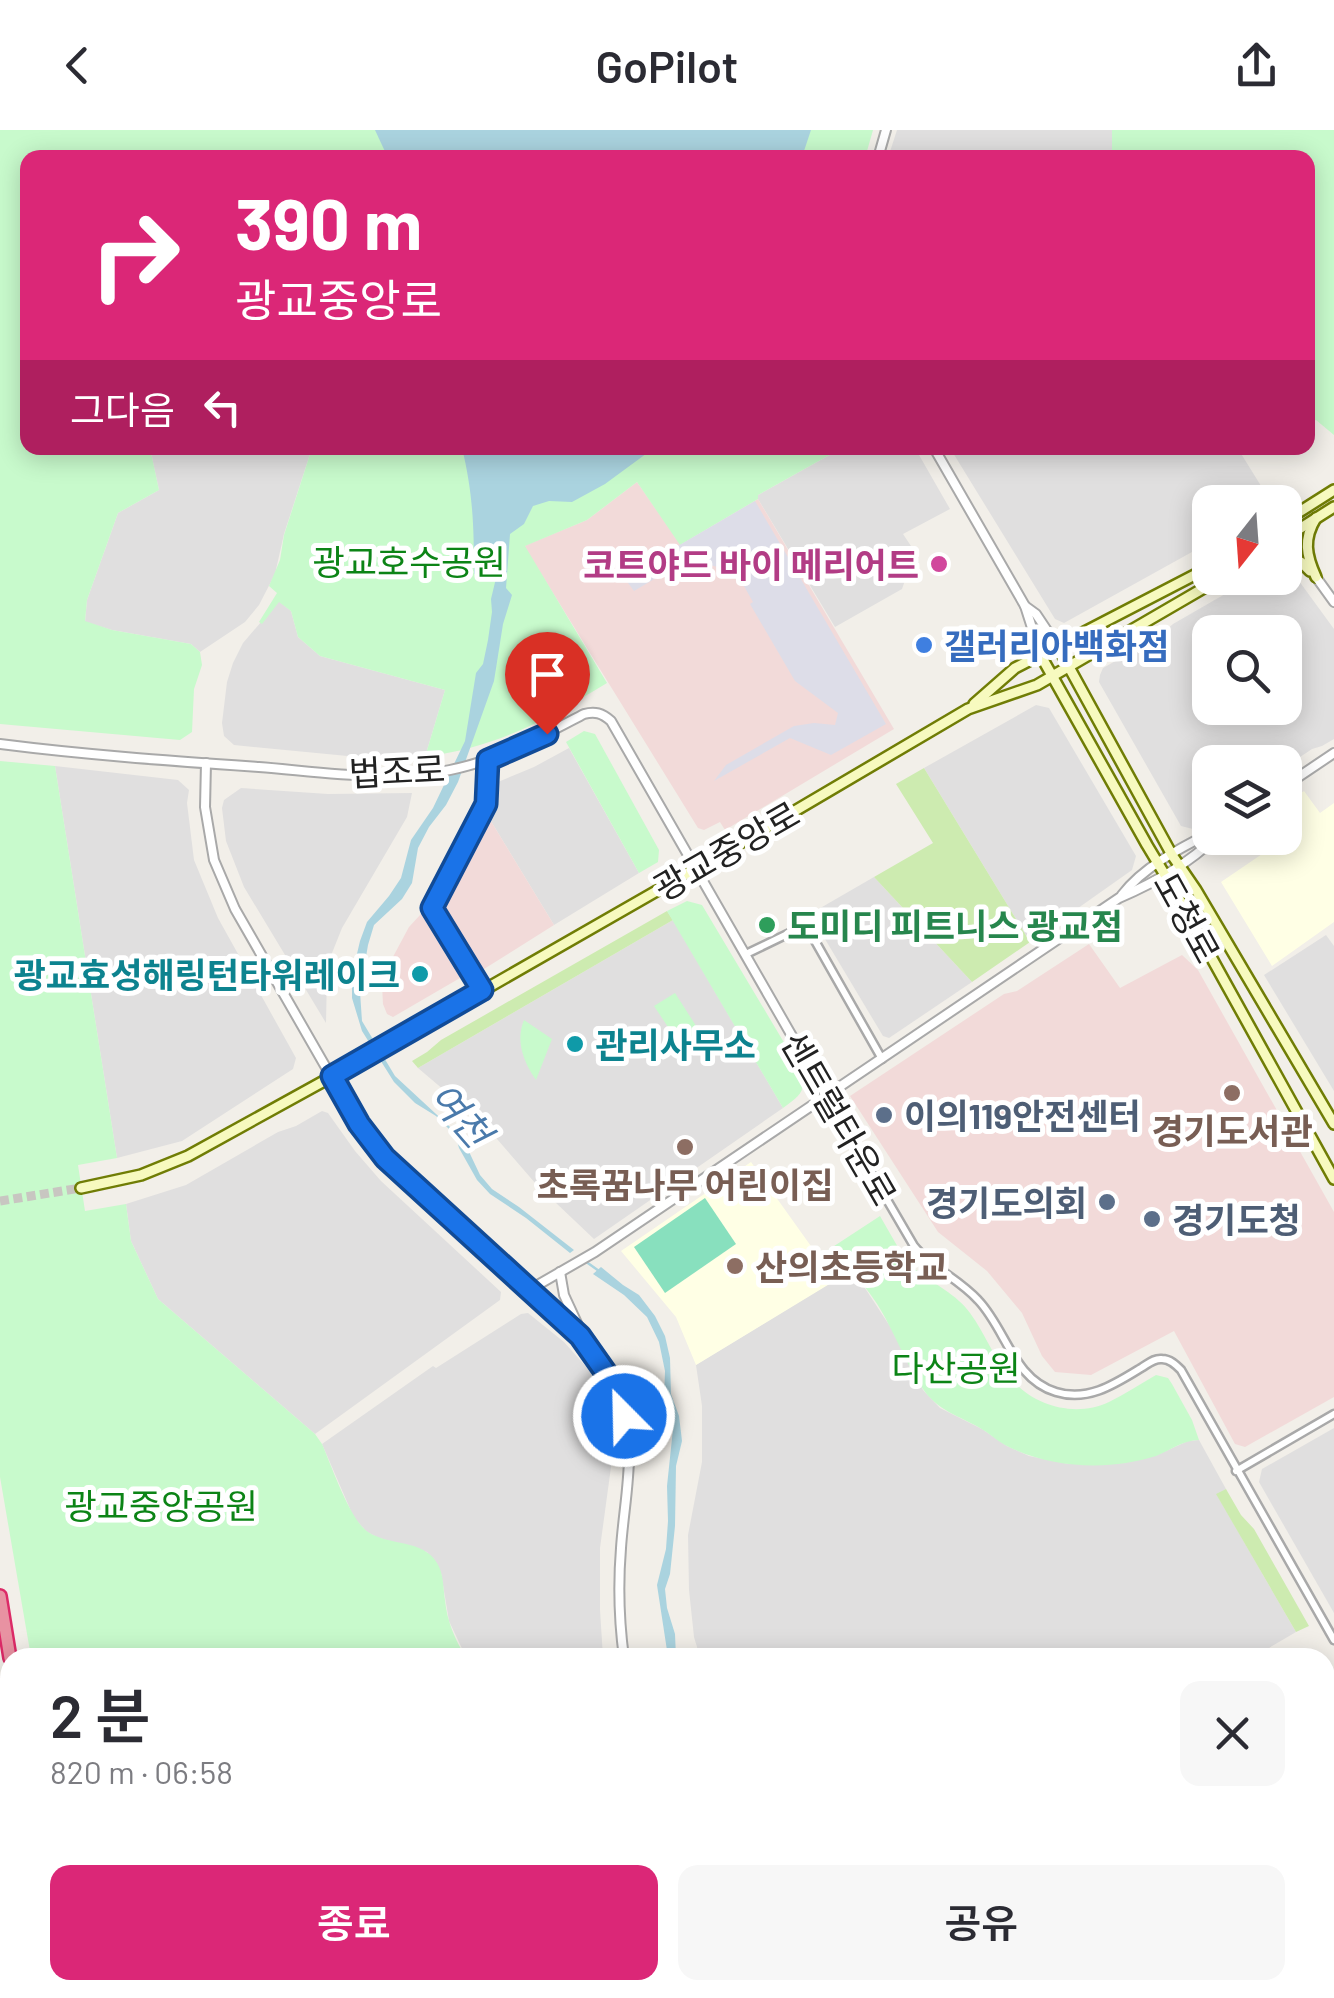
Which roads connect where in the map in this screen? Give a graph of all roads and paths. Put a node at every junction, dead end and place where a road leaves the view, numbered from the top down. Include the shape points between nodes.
1 (938, 455) edge
2 (1334, 490) edge
3 (1334, 507) edge
4 (1302, 510) edge
5 (1316, 518) junction
6 (1302, 527) edge
7 (1302, 562) edge
8 (1192, 576) edge
9 (1316, 576) junction
10 (1192, 595) edge
11 (1334, 602) edge
12 (1025, 606) junction
13 (1058, 647) junction
14 (1041, 656) junction
15 (1069, 668) junction
16 (1054, 676) junction
17 (968, 709) junction
18 (0, 744) edge
19 (1334, 753) edge
20 (485, 761) junction
21 (206, 763) junction
22 (1302, 775) edge
23 (1192, 845) edge
24 (1192, 854) edge
25 (1172, 855) junction
26 (1159, 863) junction
27 (1179, 866) junction
28 (697, 868) junction
29 (1166, 875) junction
30 (1120, 898) junction
31 (746, 954) junction
32 (482, 990) junction
33 (882, 1060) junction
34 (332, 1076) junction
35 (827, 1098) junction
36 (1334, 1124) edge
37 (1334, 1179) edge
38 (81, 1188) tunnel mouth
39 (561, 1271) junction
40 (529, 1290) junction
41 (587, 1344) junction
42 (1334, 1414) edge
43 (1236, 1471) junction
44 (0, 1596) edge
45 (1334, 1640) edge
46 (8, 1648) edge
47 (623, 1648) edge

1 - 12 street
2 - 4 main road
3 - 5 main road
5 - 6 main road
5 - 9 main road via 1306,547
7 - 9 main road
8 - 13 main road, 광교중앙로
9 - 11 street
10 - 15 main road, 광교중앙로
12 - 13 street
12 - 14 street
13 - 14 main road, 광교중앙로
13 - 15 main road, 도청로
14 - 16 main road, 도청로
14 - 17 main road, 광교중앙로
15 - 16 main road, 광교중앙로
15 - 25 main road, 도청로
16 - 17 main road, 광교중앙로
16 - 26 main road, 도청로
17 - 28 main road, 광교중앙로
18 - 21 street, 법조로
19 - 22 street
20 - 21 street, 법조로 via 408,776
20 - 28 street, 법조로 via 584,714 604,715
20 - 32 street via 486,804 432,908
21 - 34 street via 214,860 234,909
23 - 25 street
24 - 27 street
25 - 26 street
25 - 27 main road, 도청로
26 - 29 main road, 도청로
26 - 30 street
27 - 29 street
27 - 36 main road, 도청로
28 - 31 street, 센트럴타운로
28 - 32 main road, 광교중앙로
29 - 30 street
29 - 37 main road, 도청로
30 - 33 street
31 - 33 street, 센트럴타운로 via 806,924
31 - 35 street, 센트럴타운로
32 - 34 main road, 광교중앙로
33 - 35 street
34 - 38 main road, 광교중앙로 via 168,1166
34 - 40 street via 385,1158
35 - 39 street
35 - 43 street, 센트럴타운로 via 914,1246 978,1300 1032,1379 1056,1393 1088,1394 1156,1359 1171,1362
39 - 40 street
39 - 41 street via 564,1295
40 - 41 street
41 - 47 street via 616,1394 629,1442 619,1600
42 - 43 street
43 - 45 street, 센트럴타운로
44 - 46 highway

